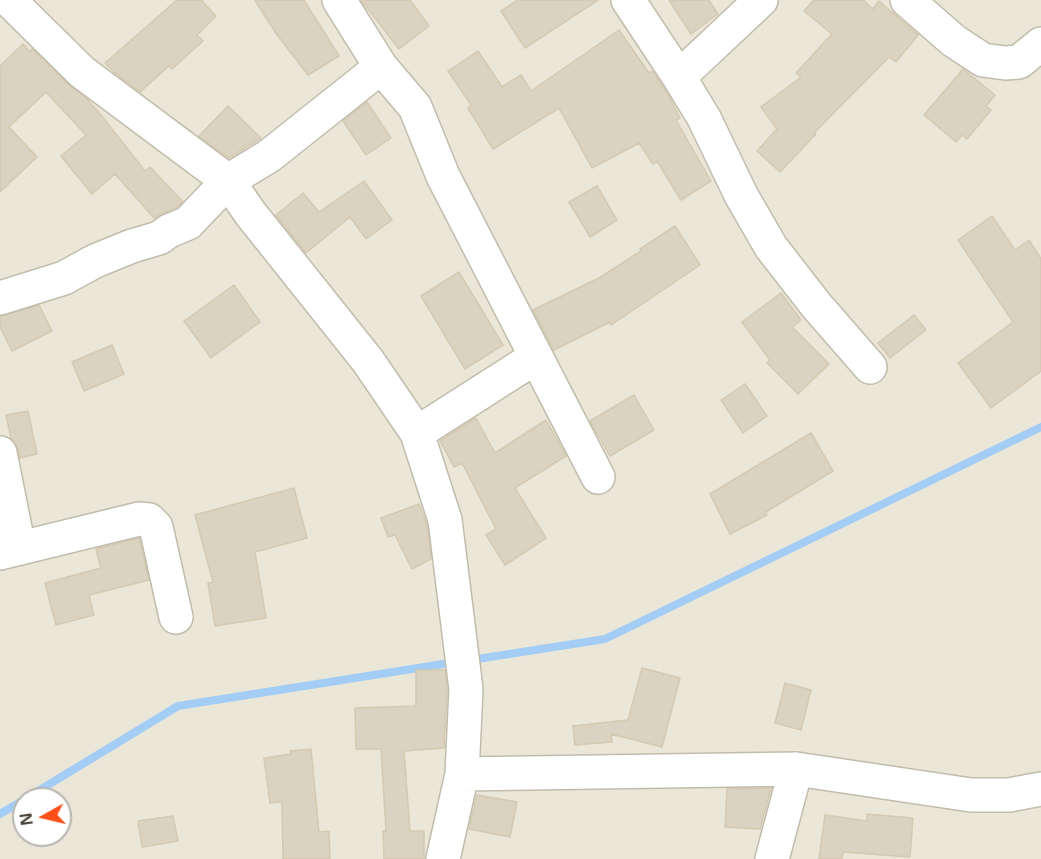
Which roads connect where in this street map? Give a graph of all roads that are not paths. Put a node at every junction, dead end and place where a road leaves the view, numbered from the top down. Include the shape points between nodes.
1 (9, 0) edge
2 (339, 0) edge
3 (628, 0) edge
4 (761, 0) edge
5 (907, 0) edge
6 (1041, 44) edge
7 (381, 67) junction
8 (679, 76) junction
9 (228, 181) junction
10 (0, 298) edge
11 (536, 357) junction
12 (870, 367) dead end
13 (417, 433) junction
14 (0, 453) edge
15 (598, 477) dead end
16 (9, 550) edge
17 (176, 617) dead end
18 (796, 769) junction
19 (462, 774) junction
20 (1041, 789) edge
21 (443, 859) edge
22 (772, 859) edge

1 - 9 street via 82,72
2 - 7 street
3 - 8 street
4 - 8 street
5 - 6 street via 954,41 984,60 1018,62
7 - 9 street via 269,156
7 - 11 street via 415,107 443,176
8 - 12 street via 771,247
9 - 10 street via 188,223 159,238 105,257 64,278
9 - 13 street via 368,361
11 - 13 street
11 - 15 street
13 - 19 street via 445,520 466,689
14 - 16 street
16 - 17 street via 139,519 149,520 156,527
18 - 19 street
18 - 20 street via 970,795 1009,795
18 - 22 street
19 - 21 street

